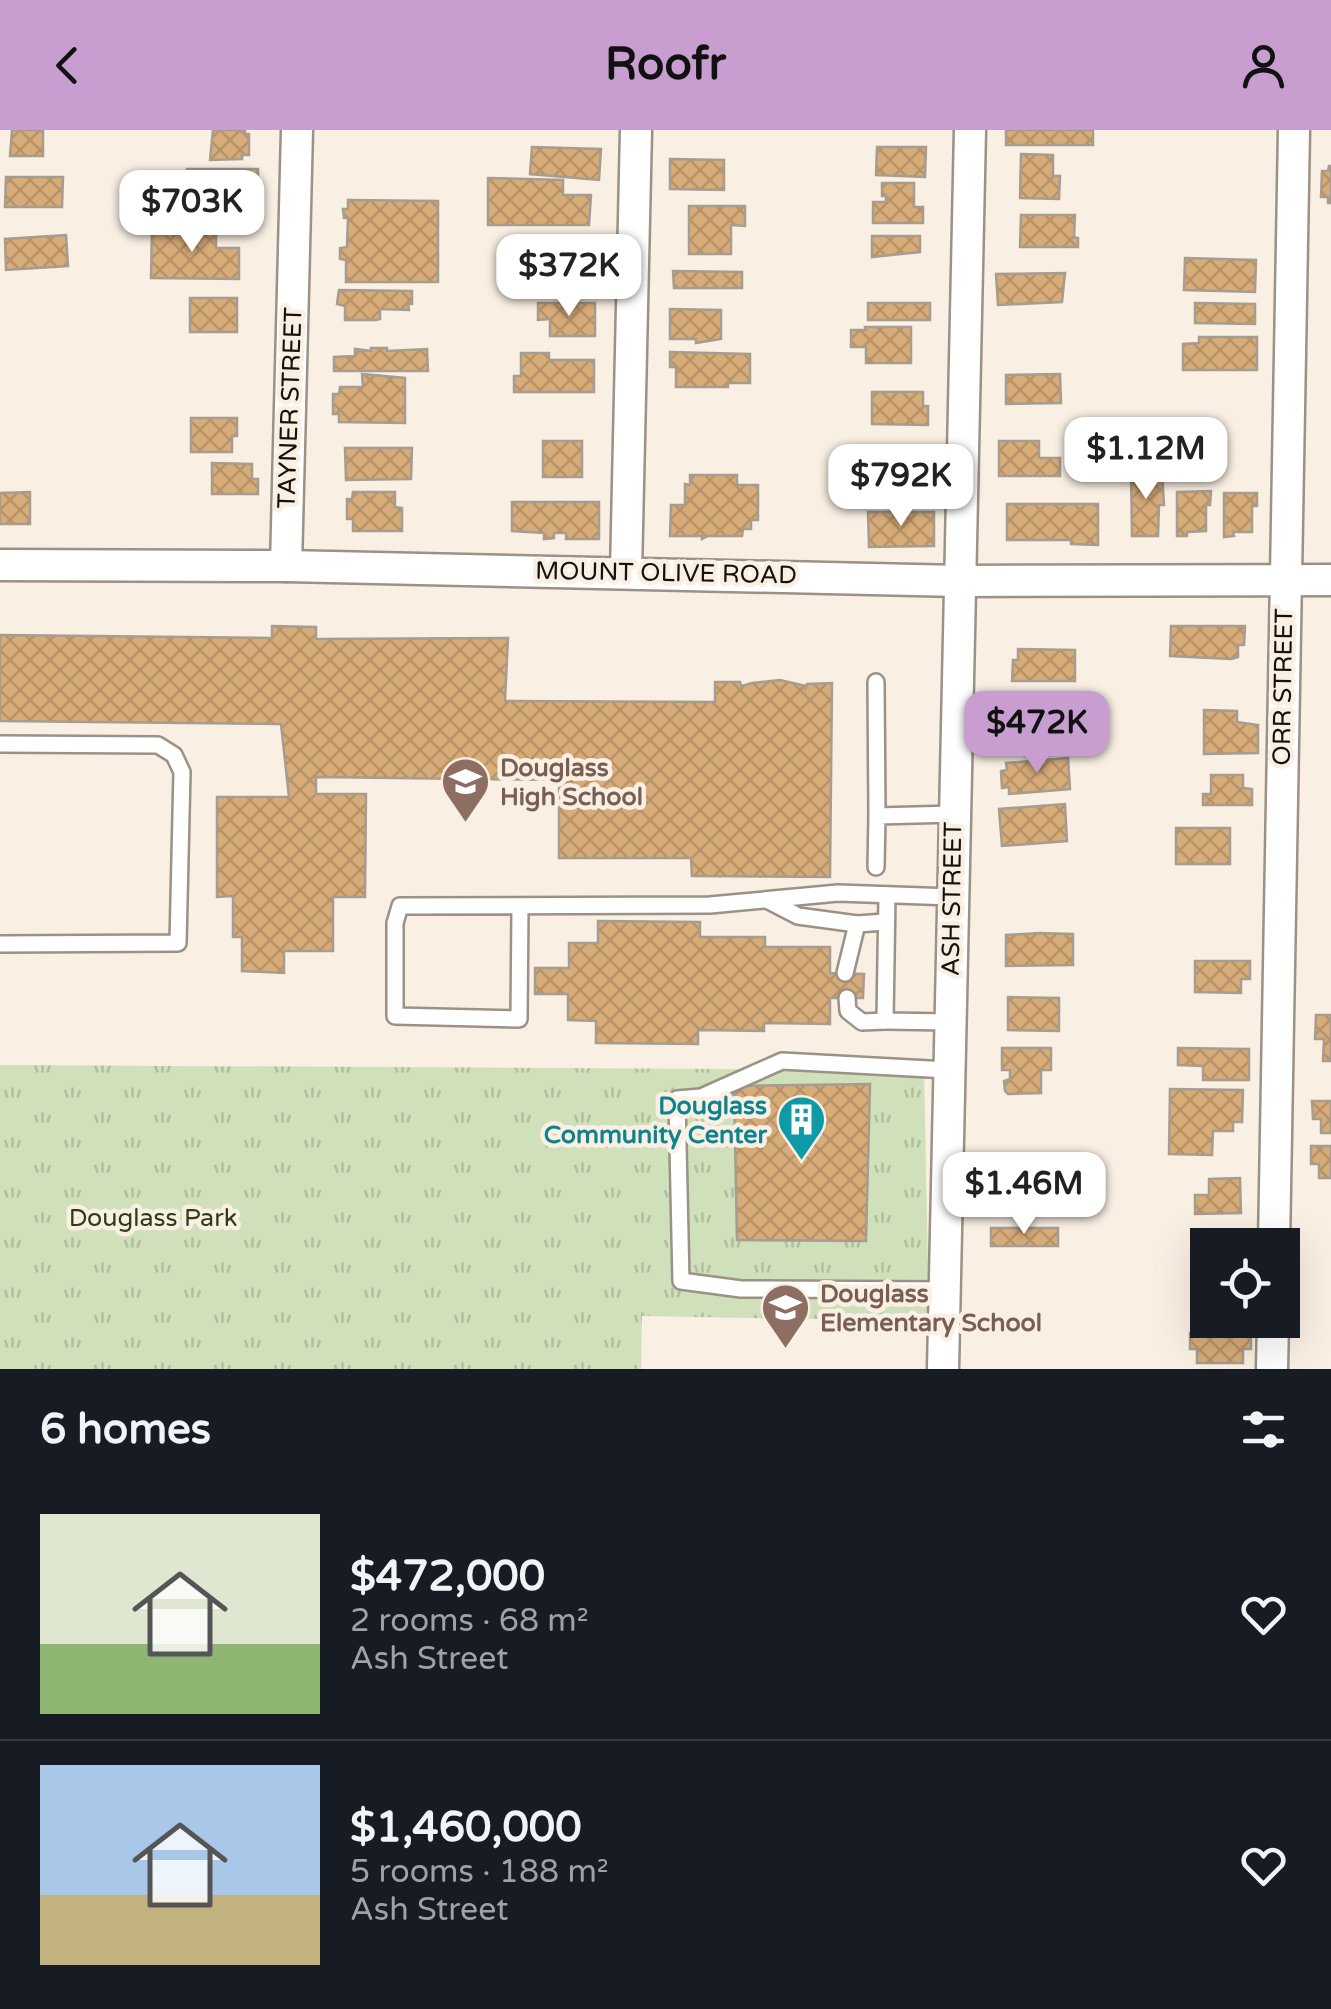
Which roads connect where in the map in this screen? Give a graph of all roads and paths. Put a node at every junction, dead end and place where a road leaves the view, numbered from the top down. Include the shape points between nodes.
1 (298, 130) edge
2 (636, 130) edge
3 (970, 130) edge
4 (1294, 130) edge
5 (0, 566) edge
6 (286, 566) junction
7 (626, 572) junction
8 (959, 580) junction
9 (1284, 580) junction
10 (1331, 580) edge
11 (876, 682) dead end
12 (0, 744) edge
13 (954, 814) junction
14 (878, 816) junction
15 (876, 867) dead end
16 (887, 895) junction
17 (952, 897) junction
18 (766, 900) junction
19 (520, 906) junction
20 (885, 922) junction
21 (857, 924) junction
22 (0, 944) edge
23 (845, 974) dead end
24 (846, 998) dead end
25 (885, 1022) junction
26 (949, 1022) junction
27 (948, 1070) junction
28 (1274, 1228) edge
29 (944, 1290) junction
30 (1273, 1338) edge
31 (943, 1369) edge
32 (1272, 1369) edge

1 - 6 street, TAYNER STREET
2 - 7 street
3 - 8 street, ASH STREET
4 - 9 street, ORR STREET
5 - 6 street, MOUNT OLIVE ROAD
6 - 7 street, MOUNT OLIVE ROAD
7 - 8 street, MOUNT OLIVE ROAD
8 - 9 street, MOUNT OLIVE ROAD
8 - 13 street, ASH STREET
9 - 10 street, MOUNT OLIVE ROAD
9 - 28 street, ORR STREET
11 - 14 lane
12 - 22 lane via 158,744 174,754 182,772 178,943
13 - 14 lane
13 - 17 street, ASH STREET
14 - 15 lane
16 - 17 lane
16 - 18 lane
16 - 20 lane
17 - 26 street, ASH STREET
18 - 19 lane
18 - 21 lane via 798,916
19 - 19 lane via 400,906 396,1016 519,1019
20 - 21 lane
20 - 25 lane
21 - 23 lane
24 - 25 lane via 848,1011 862,1022
25 - 26 lane
26 - 27 street, ASH STREET
27 - 29 street, ASH STREET
27 - 29 lane via 782,1060 701,1097 677,1099 681,1281
29 - 31 street, ASH STREET
30 - 32 street

